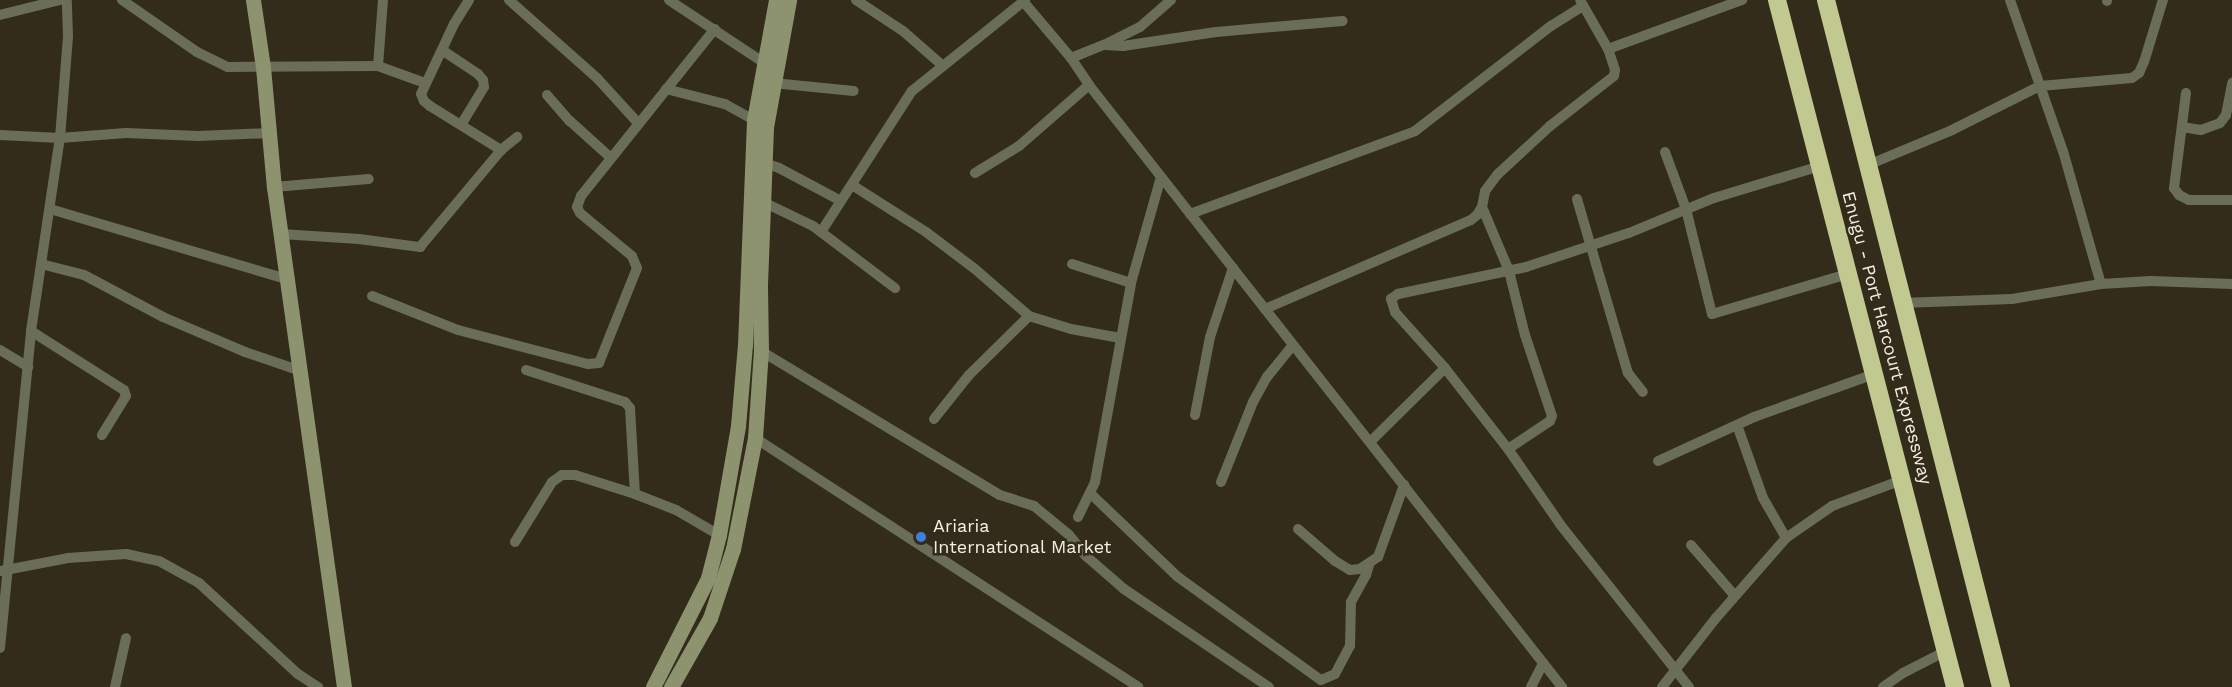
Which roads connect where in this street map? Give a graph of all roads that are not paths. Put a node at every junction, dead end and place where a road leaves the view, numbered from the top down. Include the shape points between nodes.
1 (60, 0) edge
2 (67, 0) edge
3 (122, 0) edge
4 (253, 0) edge
5 (382, 0) edge
6 (469, 0) edge
7 (509, 0) edge
8 (669, 0) edge
9 (776, 0) edge
10 (789, 0) edge
11 (856, 0) edge
12 (1023, 0) edge
13 (1171, 0) edge
14 (1742, 0) edge
15 (1777, 0) edge
16 (1826, 0) edge
17 (2010, 0) edge
18 (2163, 0) edge
19 (1581, 3) edge
20 (0, 15) edge
21 (1343, 21) dead end
22 (714, 29) junction
23 (1104, 45) junction
24 (1608, 49) junction
25 (442, 50) junction
26 (1071, 57) junction
27 (763, 62) junction
28 (942, 64) junction
29 (378, 66) junction
30 (263, 67) junction
31 (425, 83) junction
32 (773, 83) junction
33 (2232, 83) edge
34 (1089, 85) junction
35 (2040, 86) junction
36 (666, 89) junction
37 (854, 91) dead end
38 (2187, 93) dead end
39 (547, 95) dead end
40 (754, 120) junction
41 (639, 124) junction
42 (461, 125) junction
43 (2182, 127) junction
44 (269, 133) junction
45 (0, 135) edge
46 (517, 137) dead end
47 (60, 138) junction
48 (501, 150) junction
49 (1665, 152) dead end
50 (611, 158) junction
51 (1868, 165) junction
52 (1820, 166) junction
53 (764, 171) junction
54 (975, 173) dead end
55 (1161, 177) junction
56 (369, 178) dead end
57 (852, 184) junction
58 (274, 186) junction
59 (1577, 199) dead end
60 (2232, 200) edge
61 (841, 201) junction
62 (763, 202) junction
63 (1482, 207) junction
64 (50, 209) junction
65 (1686, 209) junction
66 (1190, 214) junction
67 (821, 232) junction
68 (281, 234) junction
69 (1592, 245) junction
70 (41, 264) junction
71 (1072, 264) dead end
72 (1233, 268) junction
73 (1509, 271) junction
74 (1848, 274) junction
75 (287, 279) junction
76 (1131, 283) junction
77 (2102, 284) junction
78 (2232, 284) edge
79 (895, 288) dead end
80 (372, 296) dead end
81 (1901, 303) junction
82 (1265, 309) junction
83 (1029, 316) junction
84 (31, 331) junction
85 (1120, 338) junction
86 (1293, 345) junction
87 (0, 350) edge
88 (761, 351) junction
89 (28, 367) junction
90 (1445, 368) junction
91 (526, 370) dead end
92 (301, 371) junction
93 (1874, 374) junction
94 (1643, 392) dead end
95 (1195, 415) dead end
96 (934, 419) dead end
97 (1737, 424) junction
98 (102, 435) dead end
99 (755, 438) junction
100 (1370, 442) junction
101 (1509, 449) junction
102 (1658, 461) dead end
103 (1902, 480) junction
104 (1221, 482) dead end
105 (1404, 485) junction
106 (635, 494) junction
107 (1091, 494) junction
108 (1078, 517) dead end
109 (1298, 529) dead end
110 (719, 536) junction
111 (1786, 538) junction
112 (515, 542) dead end
113 (1691, 545) dead end
114 (1369, 565) junction
115 (4, 570) edge
116 (1735, 596) junction
117 (126, 638) dead end
118 (0, 648) edge
119 (1946, 651) junction
120 (1543, 663) junction
121 (1676, 671) junction
122 (115, 687) edge
123 (318, 687) edge
124 (345, 687) edge
125 (652, 687) edge
126 (671, 687) edge
127 (1138, 687) edge
128 (1269, 687) edge
129 (1531, 687) edge
130 (1562, 687) edge
131 (1662, 687) edge
132 (1689, 687) edge
133 (1883, 687) edge
134 (1956, 687) edge
135 (2001, 687) edge

1 - 20 street
2 - 47 street
3 - 30 street via 215,62 228,67
4 - 30 main road
5 - 29 street
6 - 25 street
7 - 41 street via 597,78
8 - 22 street
9 - 27 main road
10 - 32 main road
11 - 28 street via 903,31
12 - 26 street
12 - 28 street via 994,28
13 - 23 street via 1140,27
14 - 24 street
15 - 52 highway, Enugu - Port Harcourt Expressway
16 - 51 highway, Enugu - Port Harcourt Expressway
17 - 35 street
18 - 35 street via 2144,63 2132,78
19 - 24 street
19 - 66 street via 1415,131
21 - 23 street
22 - 27 street
22 - 36 street
23 - 26 street
24 - 63 street via 1614,76 1550,126 1498,174 1485,190
25 - 31 street
25 - 42 street via 483,80 484,87
26 - 34 street
27 - 40 main road
28 - 57 street via 907,98
29 - 30 street
29 - 31 street
30 - 44 main road
31 - 42 street via 421,94 424,101
32 - 37 street
32 - 53 main road
33 - 43 street via 2226,115 2220,123 2201,130
34 - 54 street via 1019,146
34 - 55 street
35 - 51 street via 1952,130
35 - 77 street
36 - 40 street via 724,104
36 - 41 street
38 - 43 street
39 - 50 street via 570,122
40 - 110 main road via 746,334 738,426
41 - 50 street
42 - 48 street
43 - 60 street via 2174,188 2189,200
44 - 47 street via 126,133
44 - 58 main road
45 - 47 street
46 - 48 street
47 - 64 street
48 - 68 street via 420,248
49 - 65 street
50 - 80 street via 577,207 632,256 637,268 599,363 588,364 458,330
51 - 81 highway, Enugu - Port Harcourt Expressway
52 - 65 street
52 - 74 highway, Enugu - Port Harcourt Expressway
53 - 61 street via 770,165 779,168
53 - 62 main road
55 - 66 street
55 - 76 street
56 - 58 street
57 - 61 street
57 - 83 street via 926,232
58 - 68 main road
59 - 69 street
61 - 67 street
62 - 67 street
62 - 88 main road
63 - 73 street
63 - 82 street via 1471,220
64 - 70 street
64 - 75 street
65 - 69 street
65 - 74 street via 1712,314
66 - 72 street
67 - 79 street
68 - 75 main road
69 - 73 street
69 - 94 street via 1628,373
70 - 84 street
70 - 92 street via 84,274 163,317
71 - 76 street
72 - 82 street
72 - 95 street via 1210,337
73 - 90 street via 1398,294 1391,299 1395,312
73 - 101 street via 1552,416
74 - 93 highway, Enugu - Port Harcourt Expressway
75 - 92 main road
76 - 85 street
77 - 78 street
77 - 81 street via 2012,299
81 - 135 highway, Enugu - Port Harcourt Expressway
82 - 86 street
83 - 85 street
83 - 96 street via 969,375
84 - 89 street
84 - 98 street via 124,390 126,396
85 - 107 street
86 - 100 street
86 - 104 street via 1253,402
87 - 89 street
88 - 99 main road
88 - 128 street via 1000,495 1034,506 1124,589
89 - 115 street
90 - 100 street
90 - 101 street
91 - 106 street via 625,402 630,408
92 - 124 main road
93 - 97 street
93 - 103 highway, Enugu - Port Harcourt Expressway
97 - 102 street
97 - 111 street via 1763,498
99 - 126 main road via 730,559 710,618
99 - 127 street
100 - 105 street
101 - 121 street via 1560,524
103 - 111 street via 1832,506
103 - 119 highway, Enugu - Port Harcourt Expressway
105 - 114 street via 1385,544
105 - 120 street
106 - 110 street via 676,510
106 - 112 street via 575,475 562,475 552,482
107 - 108 street
107 - 114 street via 1178,577 1322,680 1335,674 1350,646 1352,596
109 - 114 street via 1350,570
110 - 125 main road via 708,578
111 - 116 street
113 - 116 street
115 - 118 street
115 - 123 street via 68,558 126,554 159,561 199,583 298,674
116 - 121 street
117 - 122 street
119 - 133 street
119 - 134 highway, Enugu - Port Harcourt Expressway
120 - 129 street
120 - 130 street
121 - 131 street
121 - 132 street

